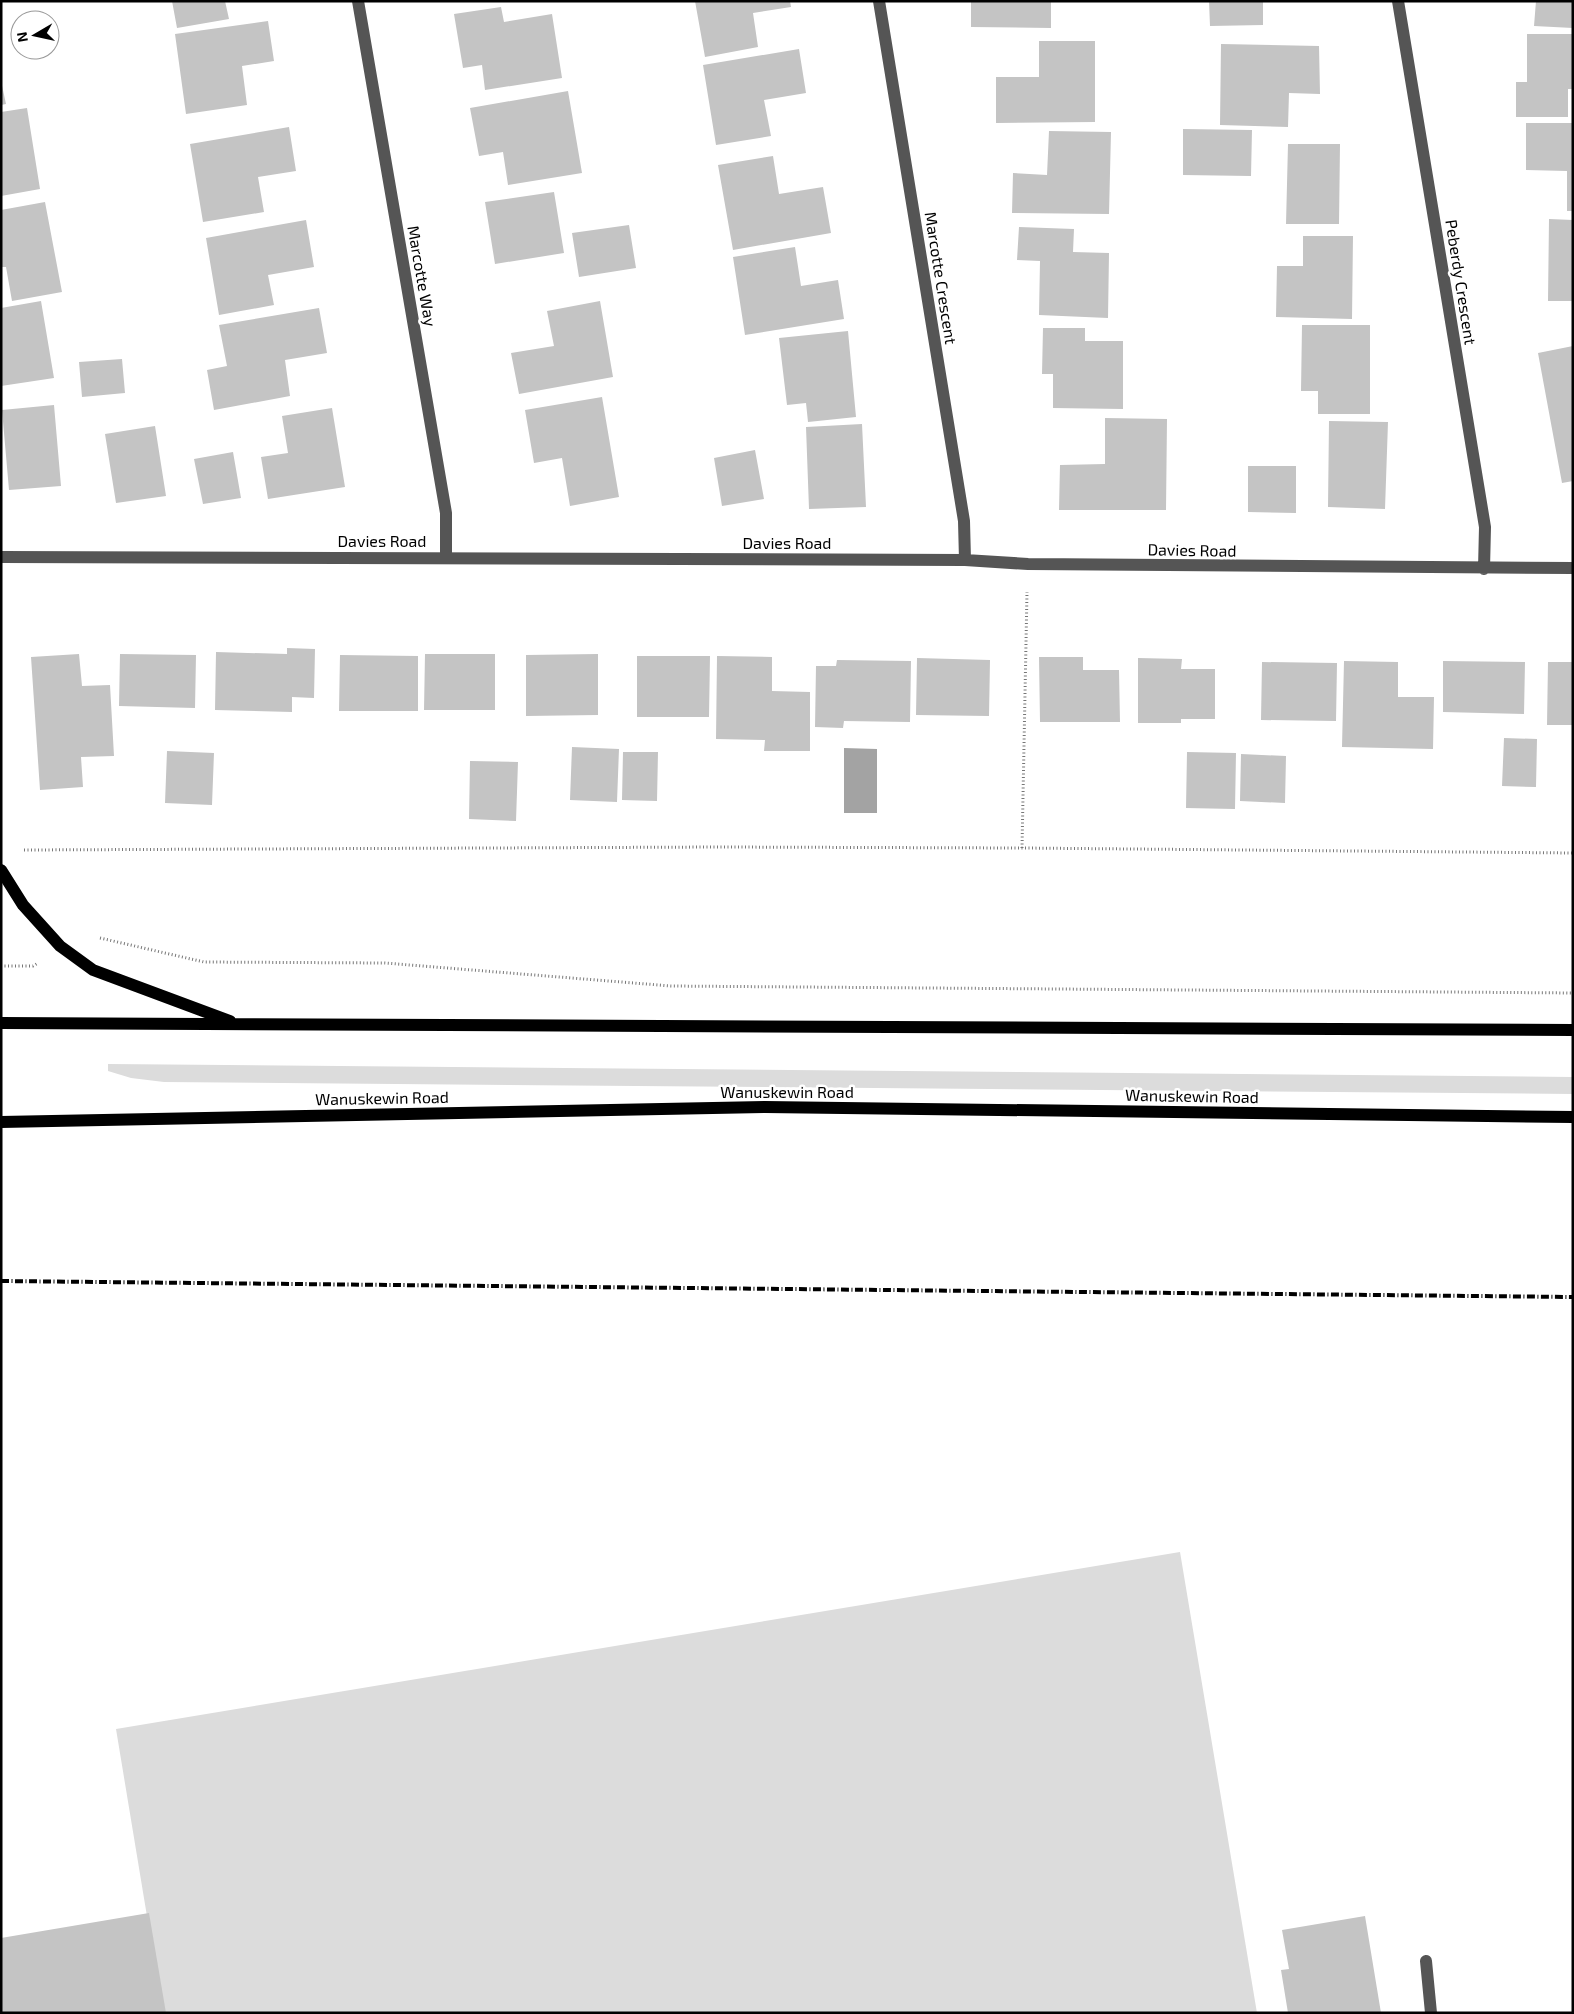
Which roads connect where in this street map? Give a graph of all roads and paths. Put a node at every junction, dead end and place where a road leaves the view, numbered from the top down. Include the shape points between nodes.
1 (358, 1) edge
2 (879, 1) edge
3 (1398, 1) edge
4 (1, 557) edge
5 (446, 558) junction
6 (965, 560) junction
7 (1028, 564) junction
8 (1573, 568) edge
9 (1484, 569) junction
10 (1022, 848) junction
11 (24, 850) dead end
12 (1573, 853) edge
13 (1, 870) edge
14 (60, 946) junction
15 (1, 966) edge
16 (1573, 993) edge
17 (1, 1023) edge
18 (237, 1024) junction
19 (1573, 1030) edge
20 (1573, 1117) edge
21 (1, 1122) edge
22 (1426, 1961) dead end
23 (1432, 2013) edge

1 - 5 street, Marcotte Way via 446,513
2 - 6 street, Marcotte Crescent via 964,521
3 - 9 street, Peberdy Crescent via 1485,526
4 - 5 street, Davies Road
5 - 6 street, Davies Road
6 - 7 street, Davies Road
7 - 9 street, Davies Road
7 - 10 path
8 - 9 street, Davies Road
10 - 11 path
10 - 12 path
13 - 14 main road via 23,905
14 - 15 path via 33,966
14 - 16 path via 80,934 204,962 385,963 671,986
14 - 18 main road via 93,970
17 - 18 main road
18 - 19 main road
20 - 21 main road, Wanuskewin Road via 765,1107
22 - 23 street

